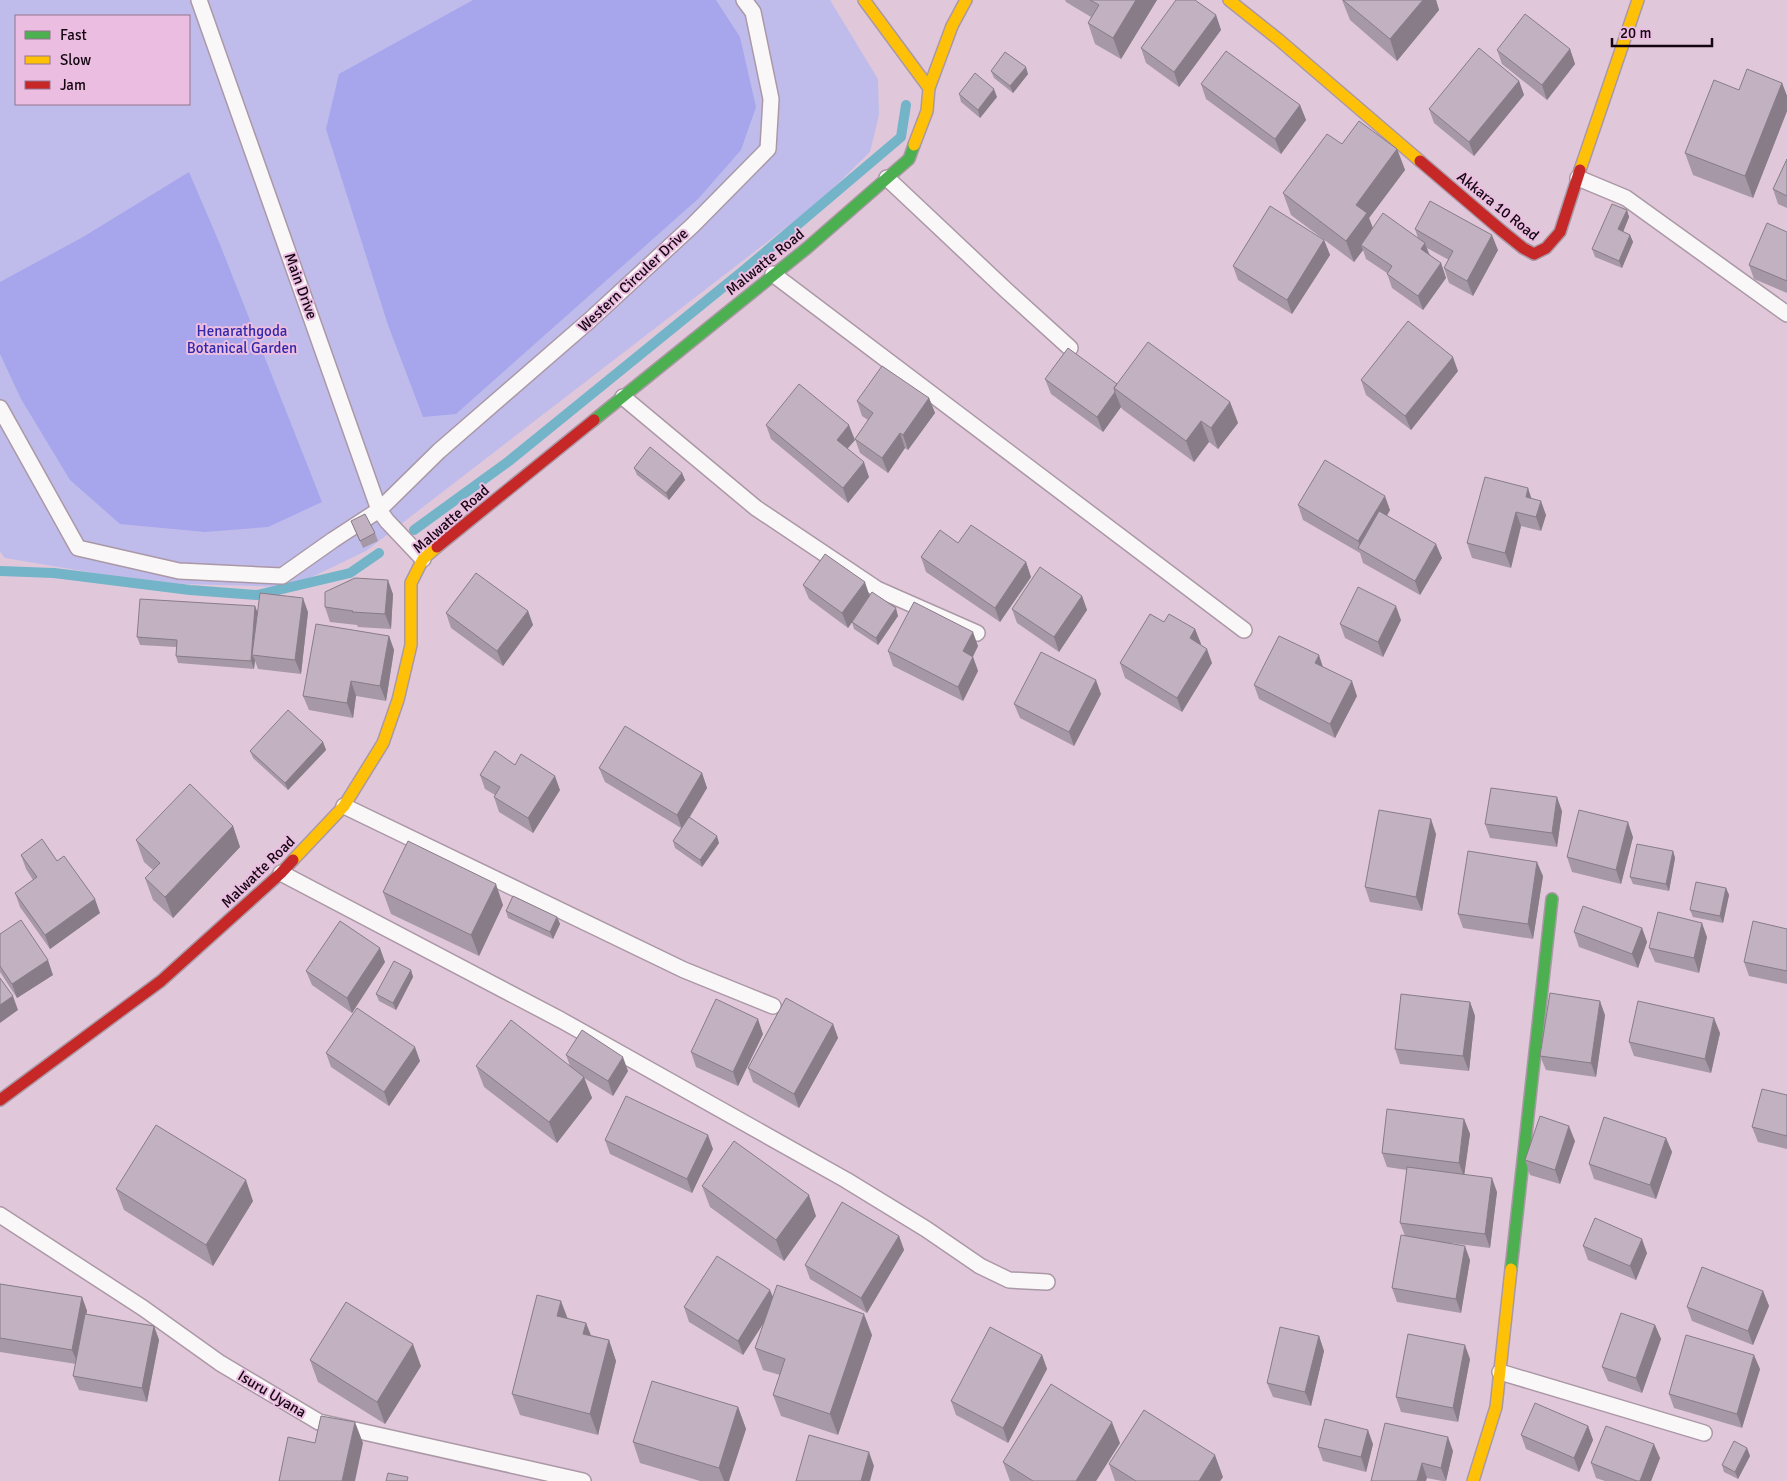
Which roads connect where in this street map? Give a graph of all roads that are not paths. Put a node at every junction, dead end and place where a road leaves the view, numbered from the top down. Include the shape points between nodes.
1 (199, 0) edge
2 (744, 0) edge
3 (864, 0) edge
4 (966, 0) edge
5 (1229, 0) edge
6 (1638, 0) edge
7 (929, 88) junction
8 (887, 178) junction
9 (1578, 178) junction
10 (773, 274) junction
11 (1787, 314) edge
12 (1070, 348) edge
13 (623, 397) junction
14 (0, 408) edge
15 (379, 510) junction
16 (423, 559) junction
17 (1244, 630) dead end
18 (978, 633) dead end
19 (344, 806) junction
20 (281, 873) junction
21 (1552, 899) dead end
22 (772, 1006) dead end
23 (0, 1100) edge
24 (0, 1215) edge
25 (1046, 1282) dead end
26 (1500, 1372) junction
27 (1704, 1433) dead end
28 (583, 1481) edge
29 (1473, 1481) edge

1 - 15 lane, Main Drive
2 - 15 lane, Western Circuler Drive via 753,12 771,99 768,149 693,225 590,320 439,451
3 - 7 street
4 - 7 street via 952,26
5 - 9 street, Akkara 10 Road via 1502,231 1534,254 1546,248 1560,232
6 - 9 street, Akkara 10 Road
7 - 8 street, Malwatte Road via 928,111 909,159
8 - 10 street, Malwatte Road
8 - 12 lane
9 - 11 lane via 1626,198
10 - 13 street, Malwatte Road
10 - 17 lane
13 - 16 street, Malwatte Road
13 - 18 lane via 756,508 877,589
14 - 15 lane, Western Circuler Drive via 78,548 180,571 282,576
15 - 16 lane, Main Drive
16 - 19 street, Malwatte Road via 411,583 411,645 398,700 382,744
19 - 20 street, Malwatte Road
19 - 22 lane via 684,970
20 - 23 street, Malwatte Road via 161,981
20 - 25 lane via 579,1030 846,1180 980,1266 1009,1280
21 - 26 street
24 - 28 lane, Isuru Uyana via 143,1308 220,1363 319,1422
26 - 27 lane
26 - 29 street via 1496,1407

